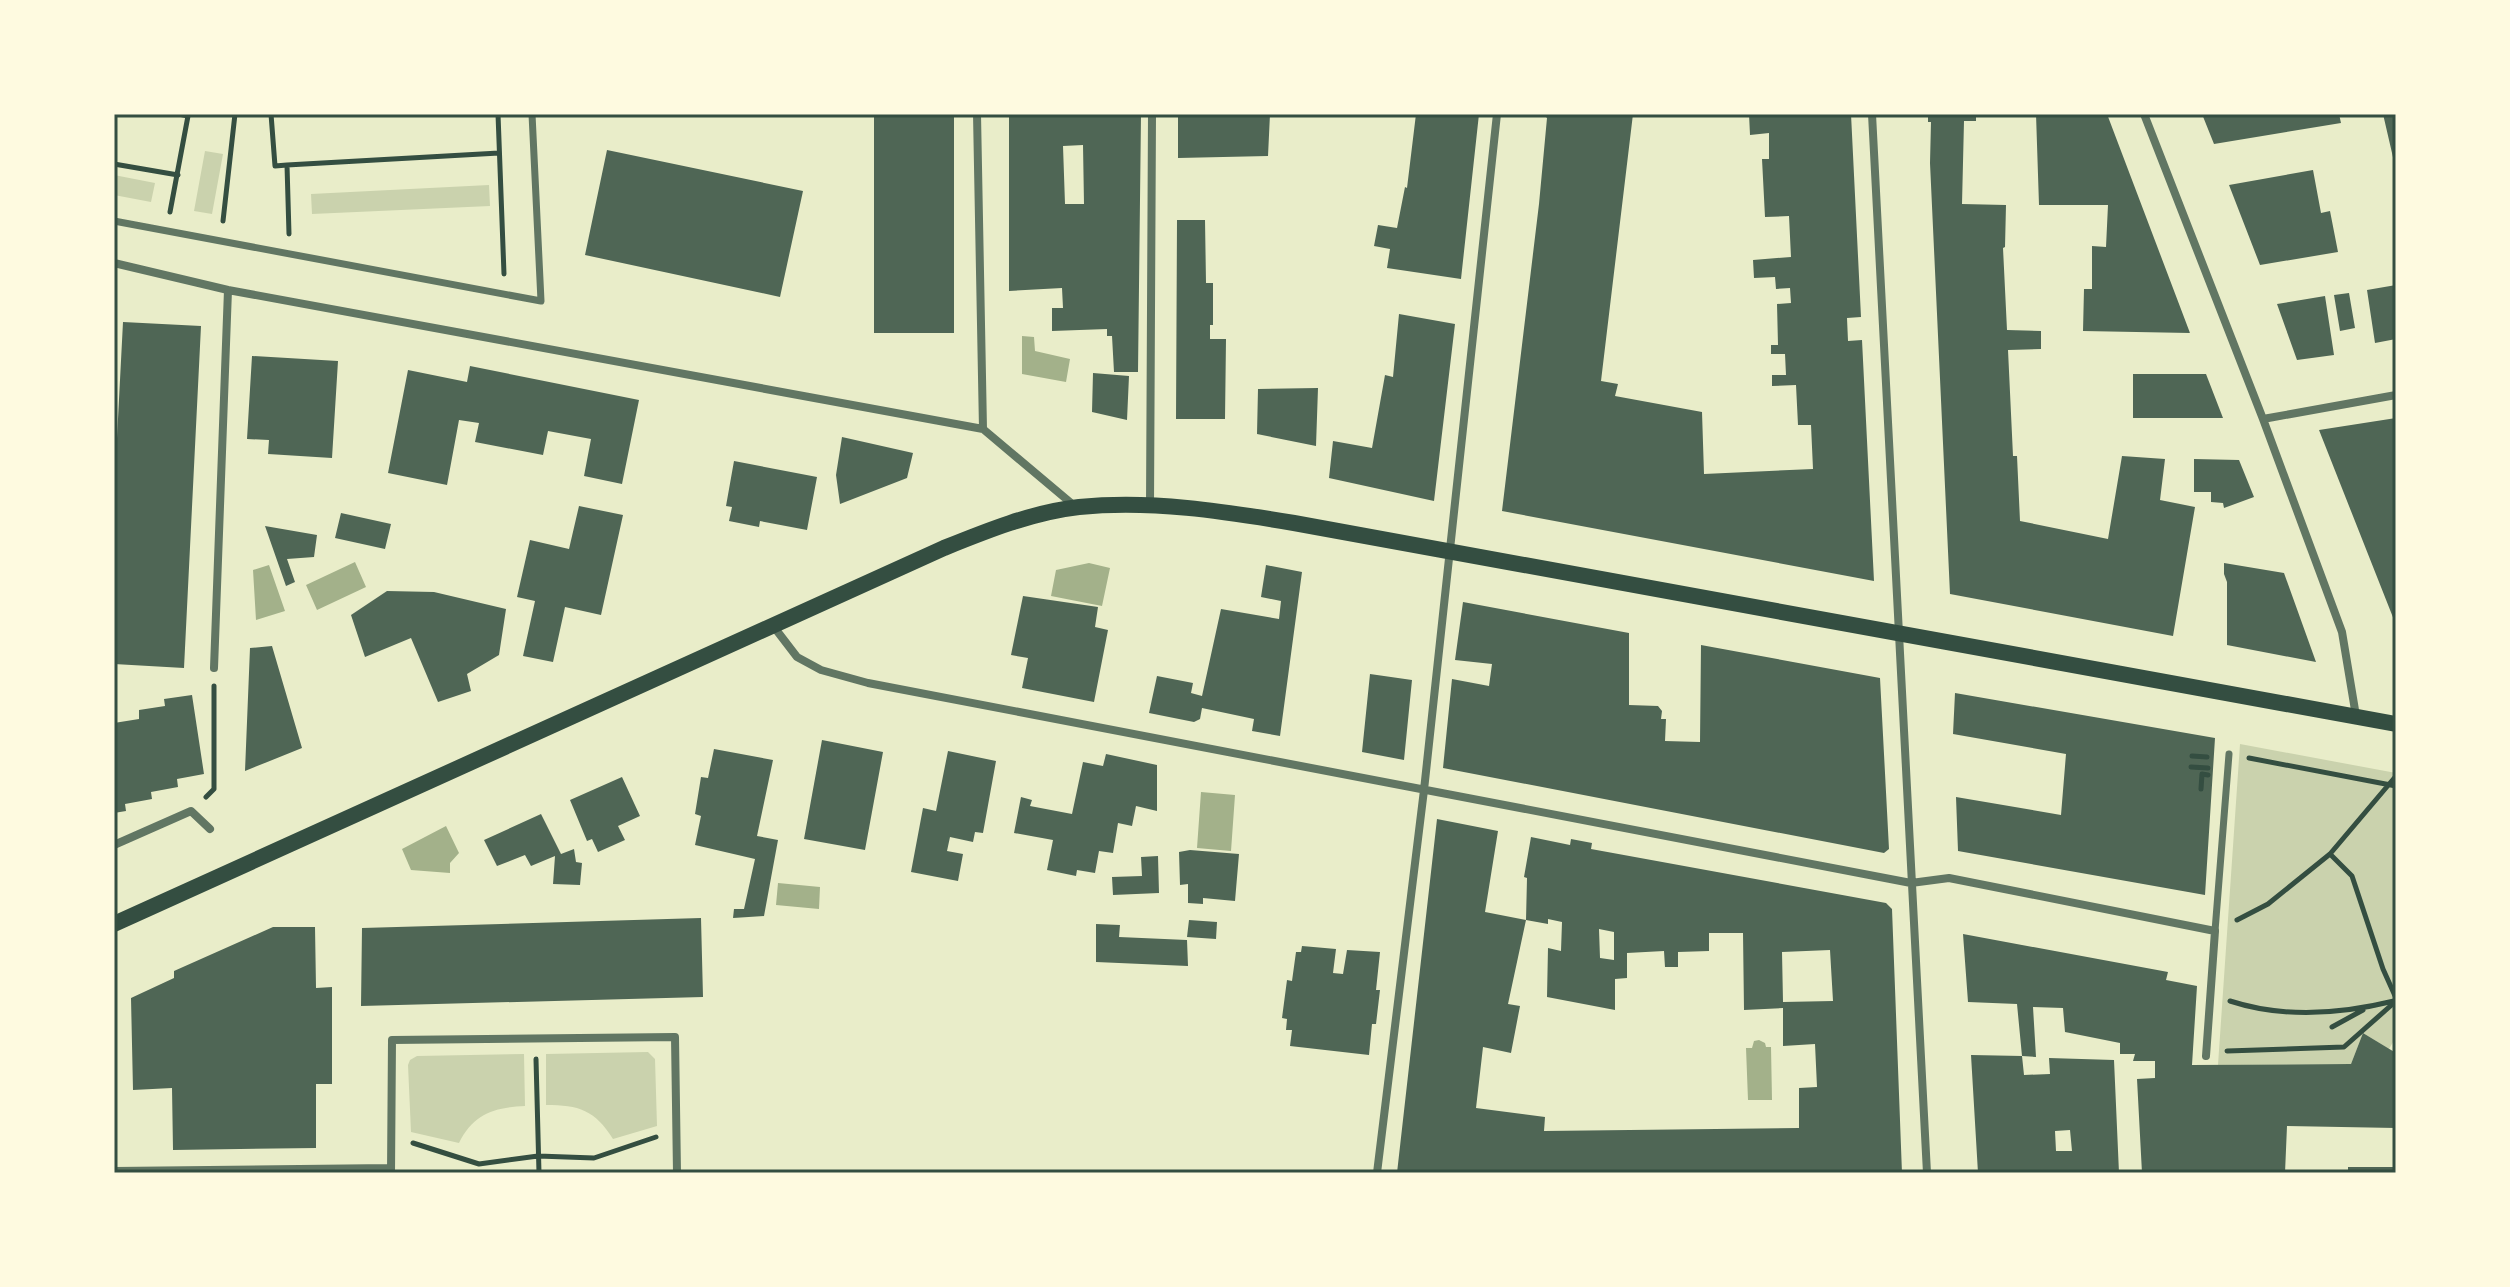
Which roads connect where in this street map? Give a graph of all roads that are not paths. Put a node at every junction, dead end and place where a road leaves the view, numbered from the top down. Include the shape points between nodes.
1 (532, 114) edge
2 (977, 114) edge
3 (1152, 114) edge
4 (1497, 114) edge
5 (1872, 114) edge
6 (2144, 114) edge
7 (114, 221) edge
8 (114, 263) edge
9 (228, 290) junction
10 (2396, 395) edge
11 (2263, 419) junction
12 (983, 429) junction
13 (1150, 504) junction
14 (1077, 508) junction
15 (1450, 552) junction
16 (774, 627) junction
17 (1901, 633) junction
18 (214, 668) road end
19 (2356, 716) junction
20 (2396, 724) edge
21 (2229, 754) road end
22 (1424, 790) junction
23 (210, 829) dead end
24 (114, 845) edge
25 (1911, 883) junction
26 (114, 924) edge
27 (2215, 931) junction
28 (2206, 1056) road end
29 (114, 1171) edge
30 (391, 1171) edge
31 (677, 1173) edge
32 (1377, 1173) edge
33 (1927, 1173) edge

1 - 7 street via 541,301
2 - 12 street
3 - 13 street
4 - 15 street
5 - 17 street
6 - 11 street
8 - 9 street
9 - 12 street
9 - 18 street
10 - 11 street
11 - 19 street via 2342,632
12 - 14 street
13 - 14 main road
13 - 15 main road
14 - 16 main road via 984,532
15 - 17 main road
15 - 22 street
16 - 22 street via 797,657 868,683
16 - 26 main road
17 - 19 main road
17 - 25 street
19 - 20 main road
21 - 27 street
22 - 25 street
22 - 32 street
23 - 24 street via 191,811
25 - 27 street via 1949,878
25 - 33 street
27 - 28 street
29 - 30 street
30 - 31 street via 392,1040 675,1037

